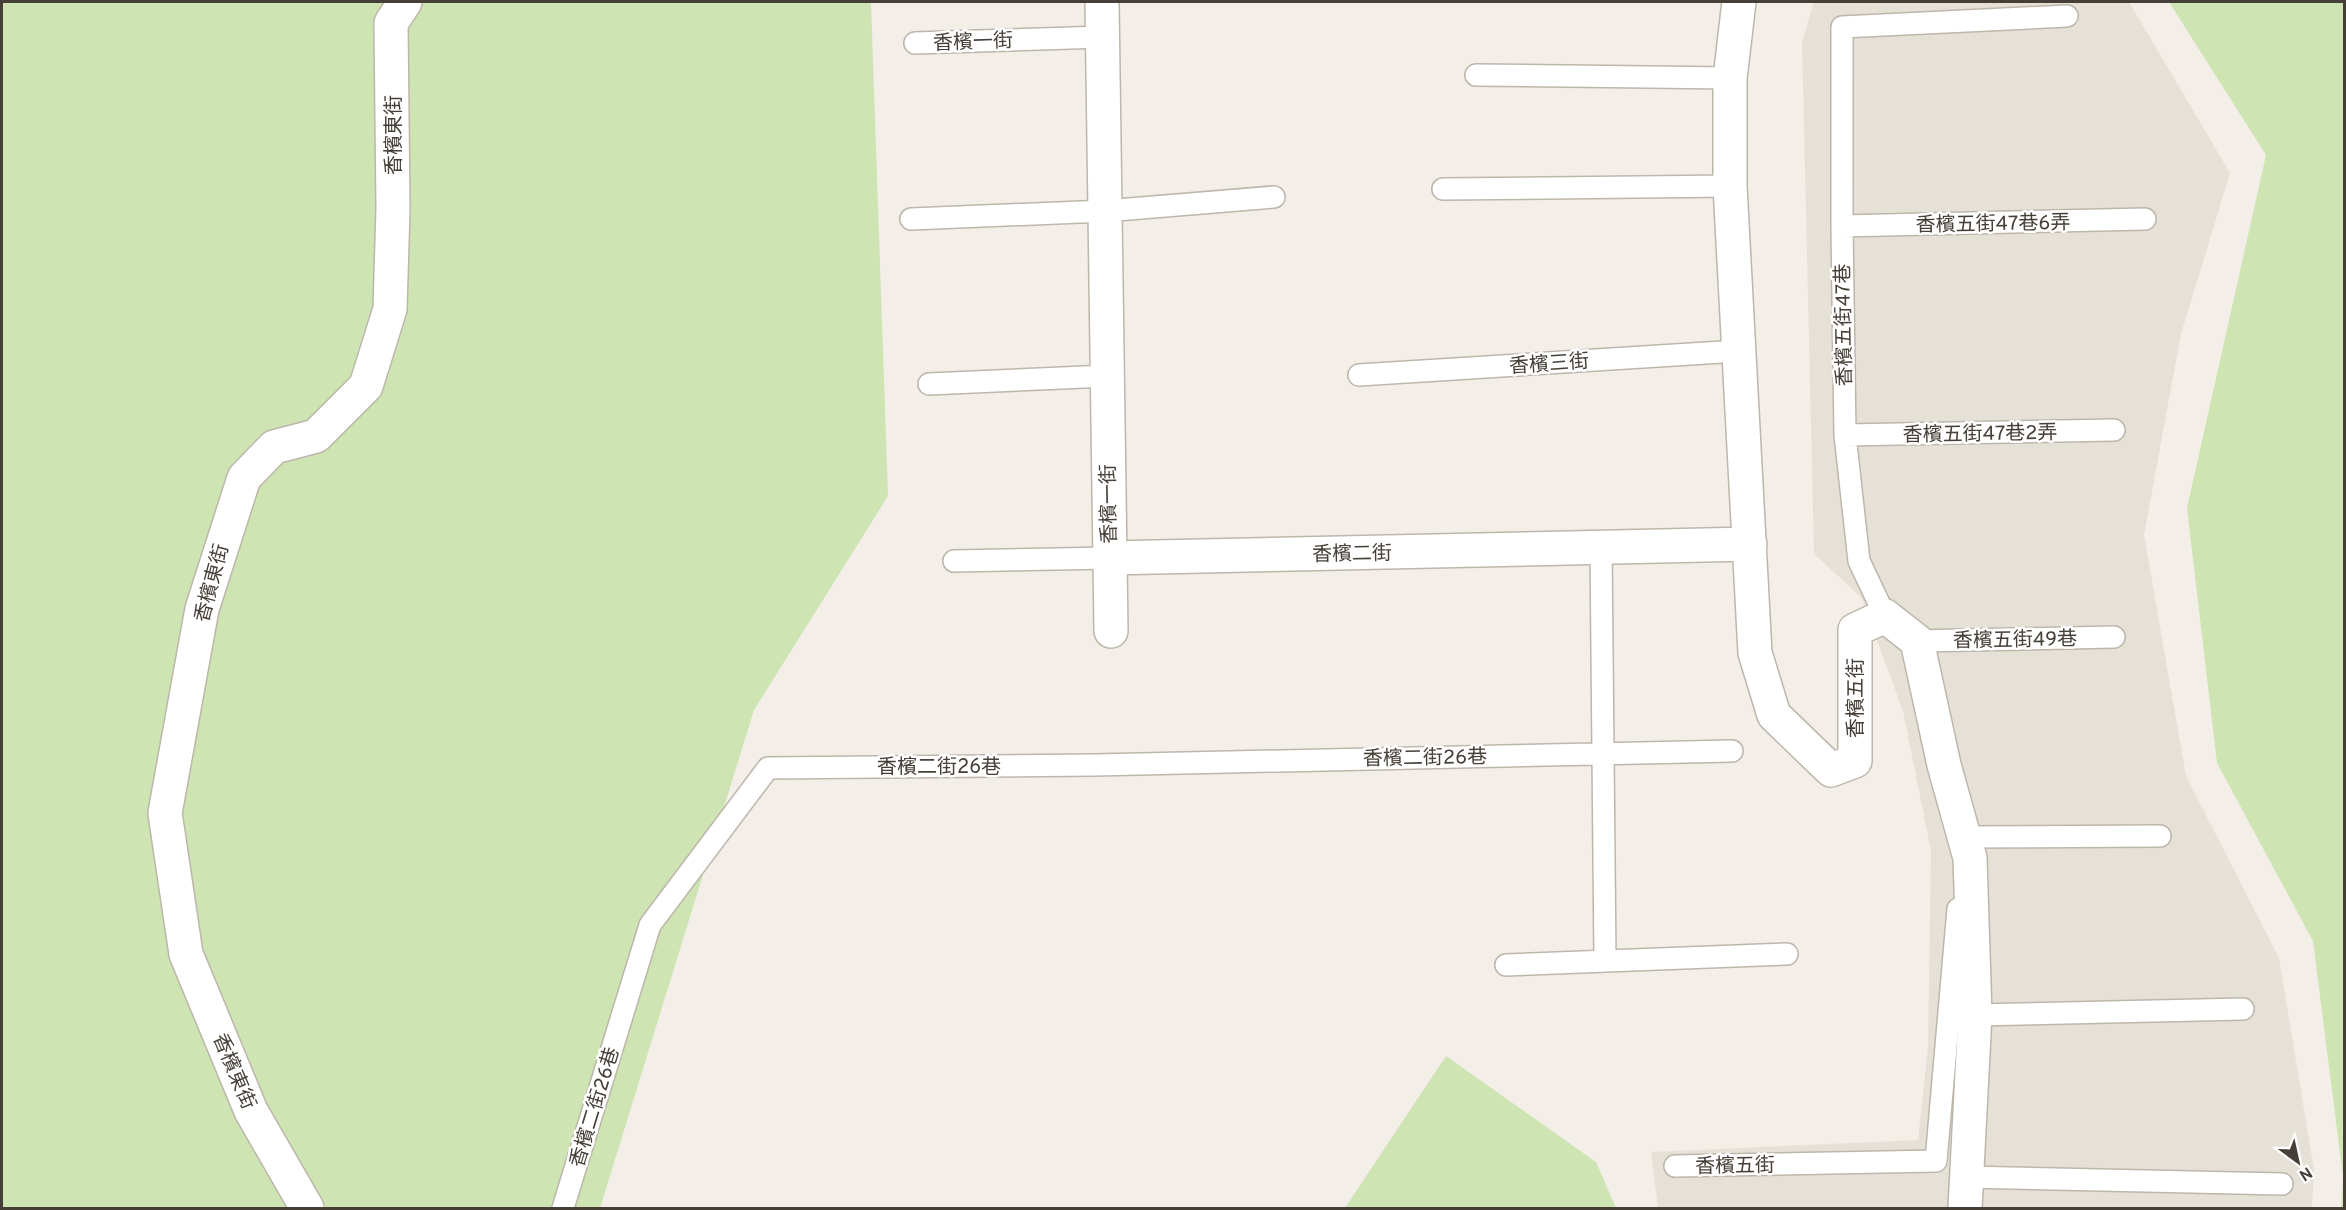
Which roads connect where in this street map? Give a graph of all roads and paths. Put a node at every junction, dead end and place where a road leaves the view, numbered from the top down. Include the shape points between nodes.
1 (405, 2) edge
2 (1102, 2) edge
3 (1739, 2) edge
4 (2067, 15) dead end
5 (1103, 37) junction
6 (915, 43) dead end
7 (1476, 75) dead end
8 (1730, 78) junction
9 (1730, 186) junction
10 (1443, 189) dead end
11 (1274, 197) dead end
12 (1105, 211) junction
13 (911, 219) dead end
14 (2145, 219) dead end
15 (1842, 226) junction
16 (1738, 351) junction
17 (1359, 375) dead end
18 (1107, 376) junction
19 (929, 384) dead end
20 (2114, 430) dead end
21 (1845, 435) junction
22 (1750, 544) junction
23 (1601, 547) junction
24 (1109, 558) junction
25 (954, 561) dead end
26 (1885, 616) junction
27 (1111, 632) dead end
28 (2114, 637) dead end
29 (1917, 641) junction
30 (1732, 751) dead end
31 (1603, 753) junction
32 (1965, 837) junction
33 (2160, 837) dead end
34 (1786, 954) dead end
35 (1605, 960) junction
36 (1506, 966) dead end
37 (2243, 1009) dead end
38 (1975, 1015) junction
39 (1675, 1166) dead end
40 (2282, 1184) dead end
41 (1965, 1193) edge
42 (307, 1209) edge
43 (563, 1209) edge

1 - 42 street, 香檳東街 via 391,23 390,309 366,386 316,436 274,447 243,478 202,609 165,813 186,954 251,1111
2 - 5 street, 香檳一街
3 - 8 street
4 - 15 lane, 香檳五街47巷 via 1842,27
5 - 6 lane, 香檳一街
5 - 12 street, 香檳一街
7 - 8 lane
8 - 9 street
9 - 10 lane
9 - 16 street
11 - 12 lane
12 - 13 lane
12 - 18 street, 香檳一街
14 - 15 lane, 香檳五街47巷6弄
15 - 21 lane, 香檳五街47巷
16 - 17 lane, 香檳三街
16 - 22 street
18 - 19 lane
18 - 24 street, 香檳一街
20 - 21 lane, 香檳五街47巷2弄
21 - 26 lane, 香檳五街47巷 via 1859,561
22 - 23 street, 香檳二街
22 - 26 street, 香檳五街 via 1755,653 1774,715 1831,770 1855,760 1855,630
23 - 24 street, 香檳二街
23 - 31 lane
24 - 25 lane, 香檳二街
24 - 27 street, 香檳一街
26 - 29 street
28 - 29 lane, 香檳五街49巷
29 - 32 street, 香檳五街 via 1944,765
30 - 31 lane, 香檳二街26巷
31 - 35 lane
31 - 43 lane, 香檳二街26巷 via 1107,765 768,768 650,925
32 - 33 lane
32 - 38 street, 香檳五街 via 1971,858
32 - 39 lane, 香檳五街 via 1936,1161
34 - 35 lane
35 - 36 lane
37 - 38 lane
38 - 41 street, 香檳五街
40 - 41 lane, 香檳五街

